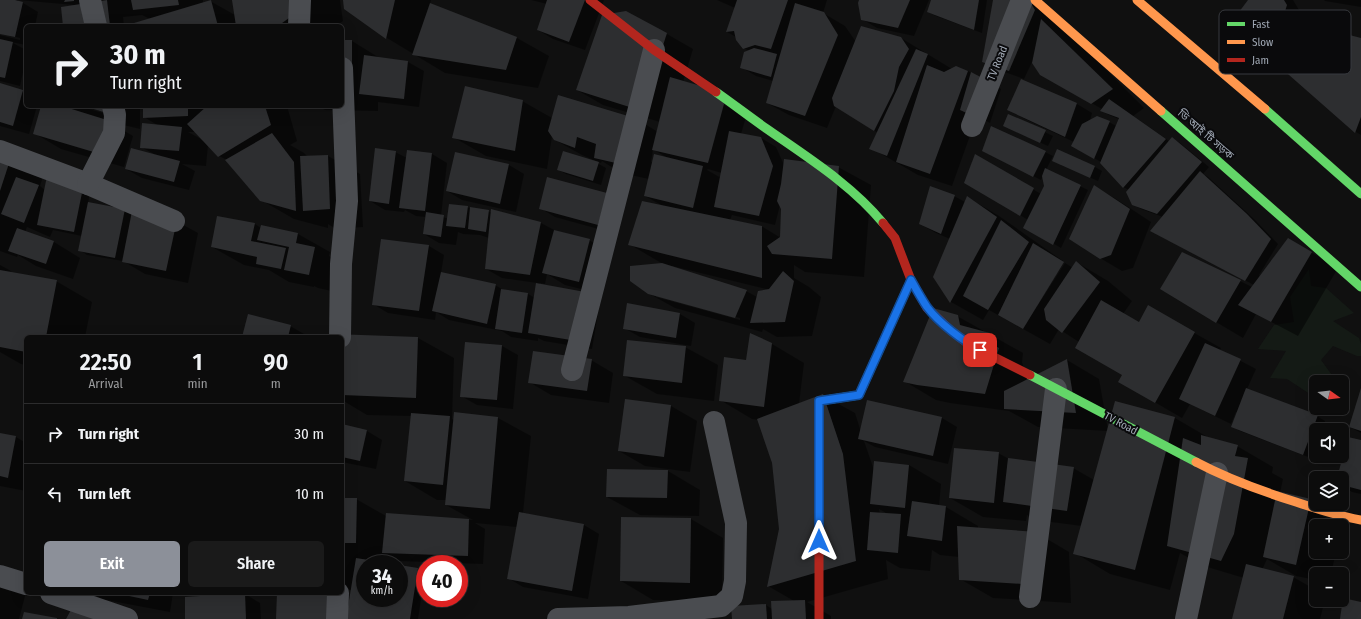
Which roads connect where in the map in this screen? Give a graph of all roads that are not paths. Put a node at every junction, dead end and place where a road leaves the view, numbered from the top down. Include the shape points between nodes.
1 (90, 0) edge
2 (300, 0) edge
3 (590, 0) edge
4 (1022, 0) edge
5 (1035, 0) edge
6 (1137, 0) edge
7 (96, 24) edge
8 (299, 24) edge
9 (654, 50) junction
10 (1219, 70) edge
11 (1223, 74) edge
12 (113, 108) edge
13 (344, 108) edge
14 (972, 126) dead end
15 (0, 151) edge
16 (88, 184) junction
17 (1361, 194) edge
18 (174, 221) dead end
19 (911, 280) junction
20 (1361, 286) edge
21 (340, 335) edge
22 (572, 370) dead end
23 (1056, 389) junction
24 (714, 422) dead end
25 (1217, 473) junction
26 (1361, 520) edge
27 (0, 576) edge
28 (24, 583) edge
29 (57, 595) edge
30 (338, 595) edge
31 (1030, 597) dead end
32 (127, 619) edge
33 (337, 619) edge
34 (558, 619) edge
35 (819, 619) edge
36 (1186, 619) edge

1 - 7 street
2 - 8 street
3 - 9 street, TV Road
4 - 14 street, TV Road
5 - 20 street, ডি আই টি সড়ক
6 - 10 street
9 - 19 street, TV Road via 734,104 851,191 874,212 895,238
9 - 22 street
11 - 17 street
12 - 16 street via 114,133
13 - 21 street via 347,201 341,264
15 - 16 street
16 - 18 street
19 - 23 street, TV Road via 927,308 968,344
19 - 35 street via 859,395 819,401
23 - 25 street, TV Road
23 - 31 street
24 - 34 street via 736,523 735,581 732,596 722,606 630,617
25 - 26 street, TV Road via 1330,514
25 - 36 street
27 - 28 street
29 - 32 street
30 - 33 street

